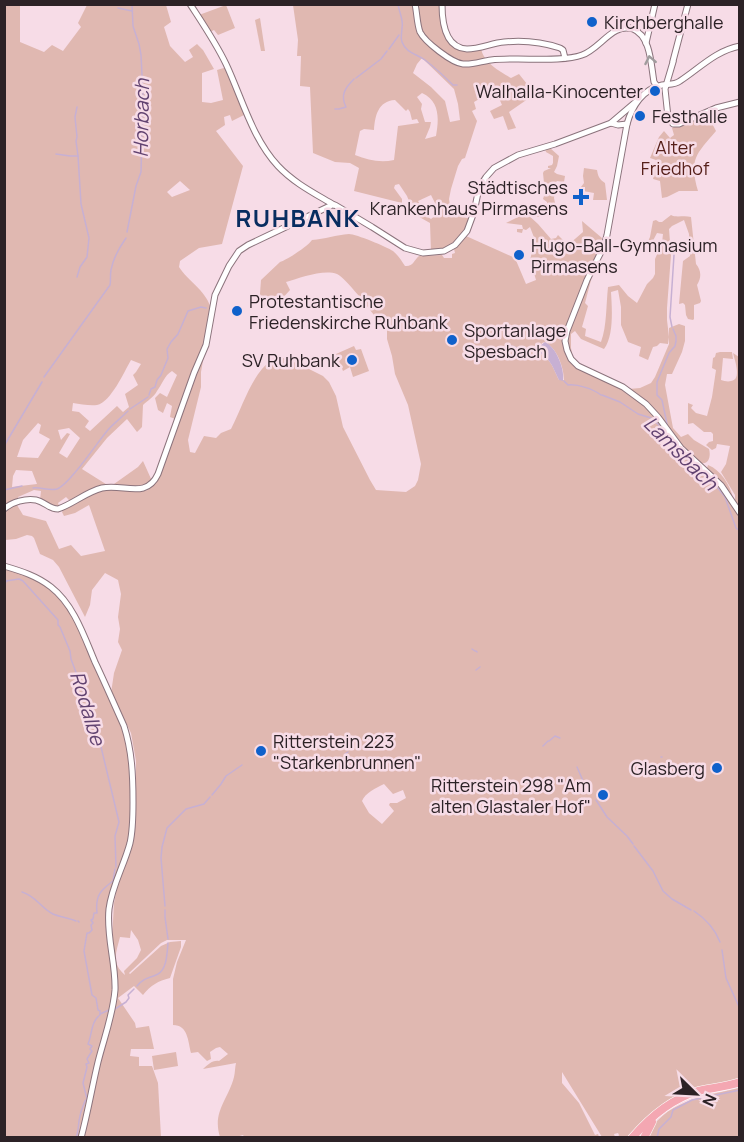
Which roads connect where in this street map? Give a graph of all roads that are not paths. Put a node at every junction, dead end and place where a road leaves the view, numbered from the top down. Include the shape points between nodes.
1 (190, 4) edge
2 (415, 4) edge
3 (442, 4) edge
4 (655, 4) edge
5 (688, 4) edge
6 (646, 37) junction
7 (740, 46) edge
8 (565, 58) junction
9 (656, 85) junction
10 (665, 85) junction
11 (740, 102) edge
12 (631, 108) junction
13 (618, 124) junction
14 (331, 204) junction
15 (4, 509) edge
16 (740, 513) edge
17 (4, 566) edge
18 (740, 1084) edge
19 (652, 1120) junction
20 (81, 1137) edge
21 (632, 1137) edge
22 (640, 1137) edge

1 - 14 main road via 223,57 268,155 294,181
2 - 8 main road via 422,35 453,61 466,64
3 - 8 main road via 446,32 461,48 531,41 561,48
4 - 6 main road
5 - 10 main road
6 - 8 main road via 621,28 587,54
9 -> 6 main road
7 - 10 main road via 708,59 677,83
9 - 10 main road
9 - 12 main road
10 - 11 main road via 667,112 673,124
12 - 13 main road
12 - 13 main road
13 - 14 main road via 515,156 494,168 478,188 467,231 455,246 444,251 423,253 405,248
13 - 16 main road via 607,235 567,331 567,350 578,366 623,387 646,404 678,444 721,485
14 - 15 main road via 248,244 231,263 215,295 206,345 153,482 139,489 102,488 58,509 34,500 15,502
17 - 20 main road via 43,581 69,607 124,726 132,758 131,833 108,916 114,998
18 - 19 highway via 689,1094
19 - 21 highway
19 - 22 highway

